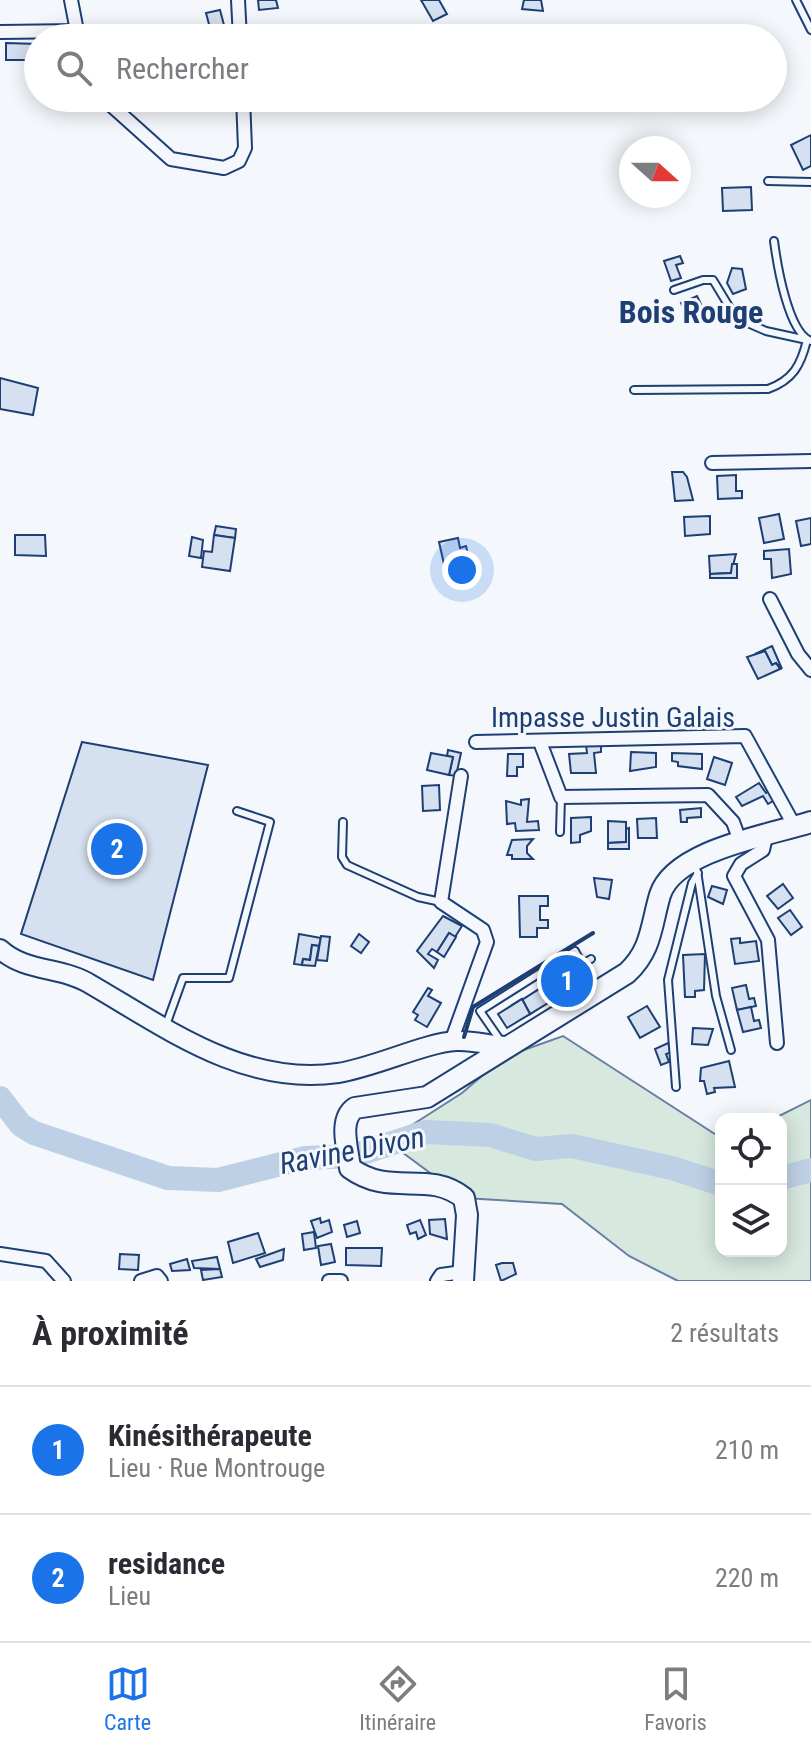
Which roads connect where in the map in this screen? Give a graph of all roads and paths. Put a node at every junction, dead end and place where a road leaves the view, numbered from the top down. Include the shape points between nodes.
1 (71, 0) edge
2 (238, 0) edge
3 (796, 0) edge
4 (76, 24) edge
5 (239, 24) edge
6 (811, 30) edge
7 (0, 32) edge
8 (24, 33) edge
9 (119, 112) edge
10 (244, 112) edge
11 (768, 181) dead end
12 (811, 182) edge
13 (774, 241) dead end
14 (674, 290) dead end
15 (809, 341) edge
16 (634, 390) dead end
17 (811, 461) edge
18 (712, 463) dead end
19 (770, 599) dead end
20 (811, 670) edge
21 (476, 742) dead end
22 (540, 742) junction
23 (461, 776) dead end
24 (561, 797) junction
25 (237, 811) dead end
26 (343, 822) dead end
27 (803, 824) edge
28 (560, 832) dead end
29 (766, 837) junction
30 (741, 844) junction
31 (696, 866) junction
32 (441, 902) junction
33 (0, 949) edge
34 (591, 959) dead end
35 (165, 1029) junction
36 (451, 1042) junction
37 (777, 1043) dead end
38 (505, 1046) junction
39 (731, 1050) dead end
40 (676, 1087) dead end
41 (0, 1254) edge
42 (463, 1277) edge
43 (64, 1281) edge
44 (141, 1281) edge
45 (161, 1281) edge
46 (329, 1281) edge
47 (341, 1281) edge
48 (437, 1281) edge

1 - 4 street
2 - 5 street
3 - 6 lane
7 - 8 street
9 - 10 street via 171,159 224,168 239,161 245,148
11 - 12 lane
13 - 15 lane via 786,298 798,329
14 - 15 lane via 713,280 736,318
15 - 16 lane via 794,373 768,389
17 - 18 street
19 - 20 street
21 - 22 street, Impasse Justin Galais
22 - 24 street
22 - 27 street, Impasse Justin Galais via 745,736
23 - 32 street
24 - 28 lane
24 - 30 street via 708,795 733,822
25 - 35 lane via 270,822 229,978 183,978
26 - 32 lane via 342,857 347,865
27 - 29 main road
29 - 30 main road
29 - 37 street via 763,850 741,864 734,876 768,940
30 - 31 main road
31 - 38 main road via 670,875 663,886 650,942 638,963
31 - 39 lane via 716,996
31 - 40 lane via 668,980
32 - 36 street via 483,930 487,942
33 - 35 street via 29,965 87,982
34 - 38 lane via 582,964 575,951 480,1011
35 - 36 street via 236,1061 296,1074 335,1074 379,1065
36 - 38 street
38 - 42 main road via 427,1097 355,1108 345,1122 350,1168 380,1184 447,1184 464,1198
41 - 43 street via 46,1261
42 - 48 street via 441,1275
44 - 45 street via 157,1276
46 - 47 street

